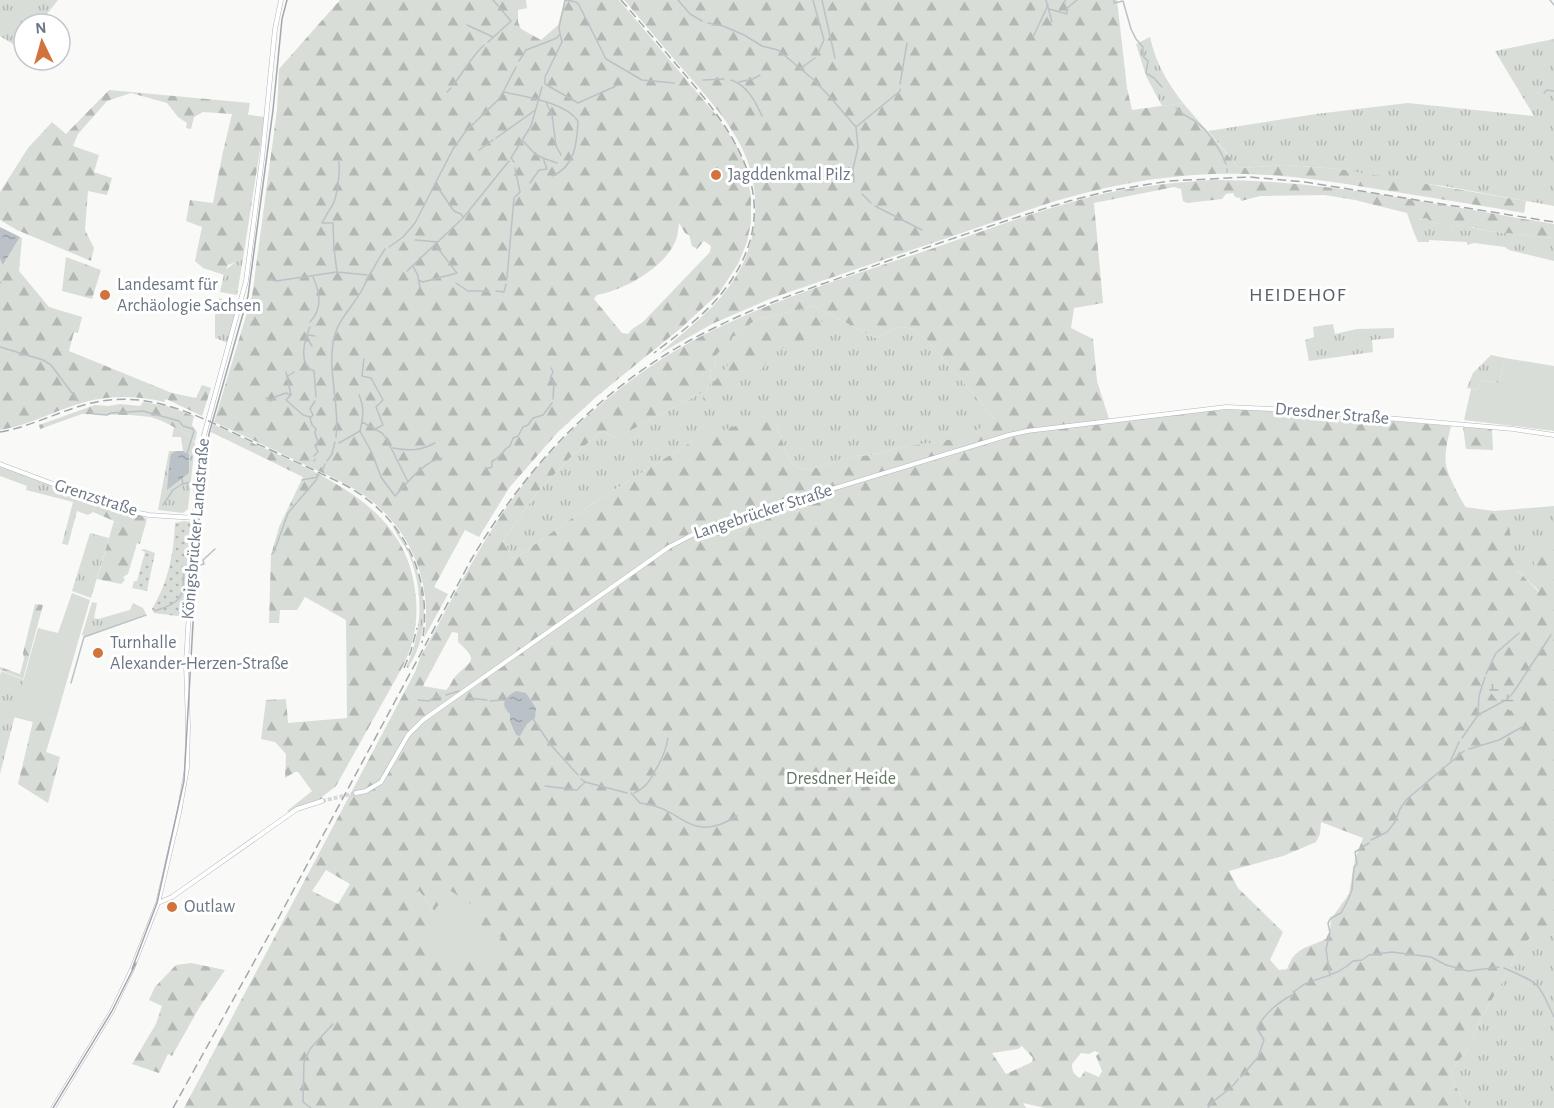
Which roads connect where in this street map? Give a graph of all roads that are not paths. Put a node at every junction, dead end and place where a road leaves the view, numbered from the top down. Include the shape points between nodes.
1 (281, 0) edge
2 (1111, 421) joint
3 (1554, 435) edge
4 (0, 464) edge
5 (195, 518) junction
6 (356, 793) tunnel mouth
7 (322, 801) tunnel mouth
8 (161, 891) junction
9 (172, 897) junction
10 (158, 903) junction
11 (53, 1108) edge

1 - 5 main road, Königsbrücker Landstraße via 246,281 203,439
2 - 3 main road, Dresdner Straße via 1240,407
2 - 6 main road, Langebrücker Straße via 1009,435 717,524 669,547 419,724 404,740 381,782
4 - 5 main road, Grenzstraße via 120,509
5 - 8 main road, Königsbrücker Landstraße via 186,672 187,768
7 - 9 main road via 297,809
8 - 9 main road
8 - 10 main road, Königsbrücker Landstraße
9 - 10 main road
10 - 11 main road, Königsbrücker Landstraße via 121,994

